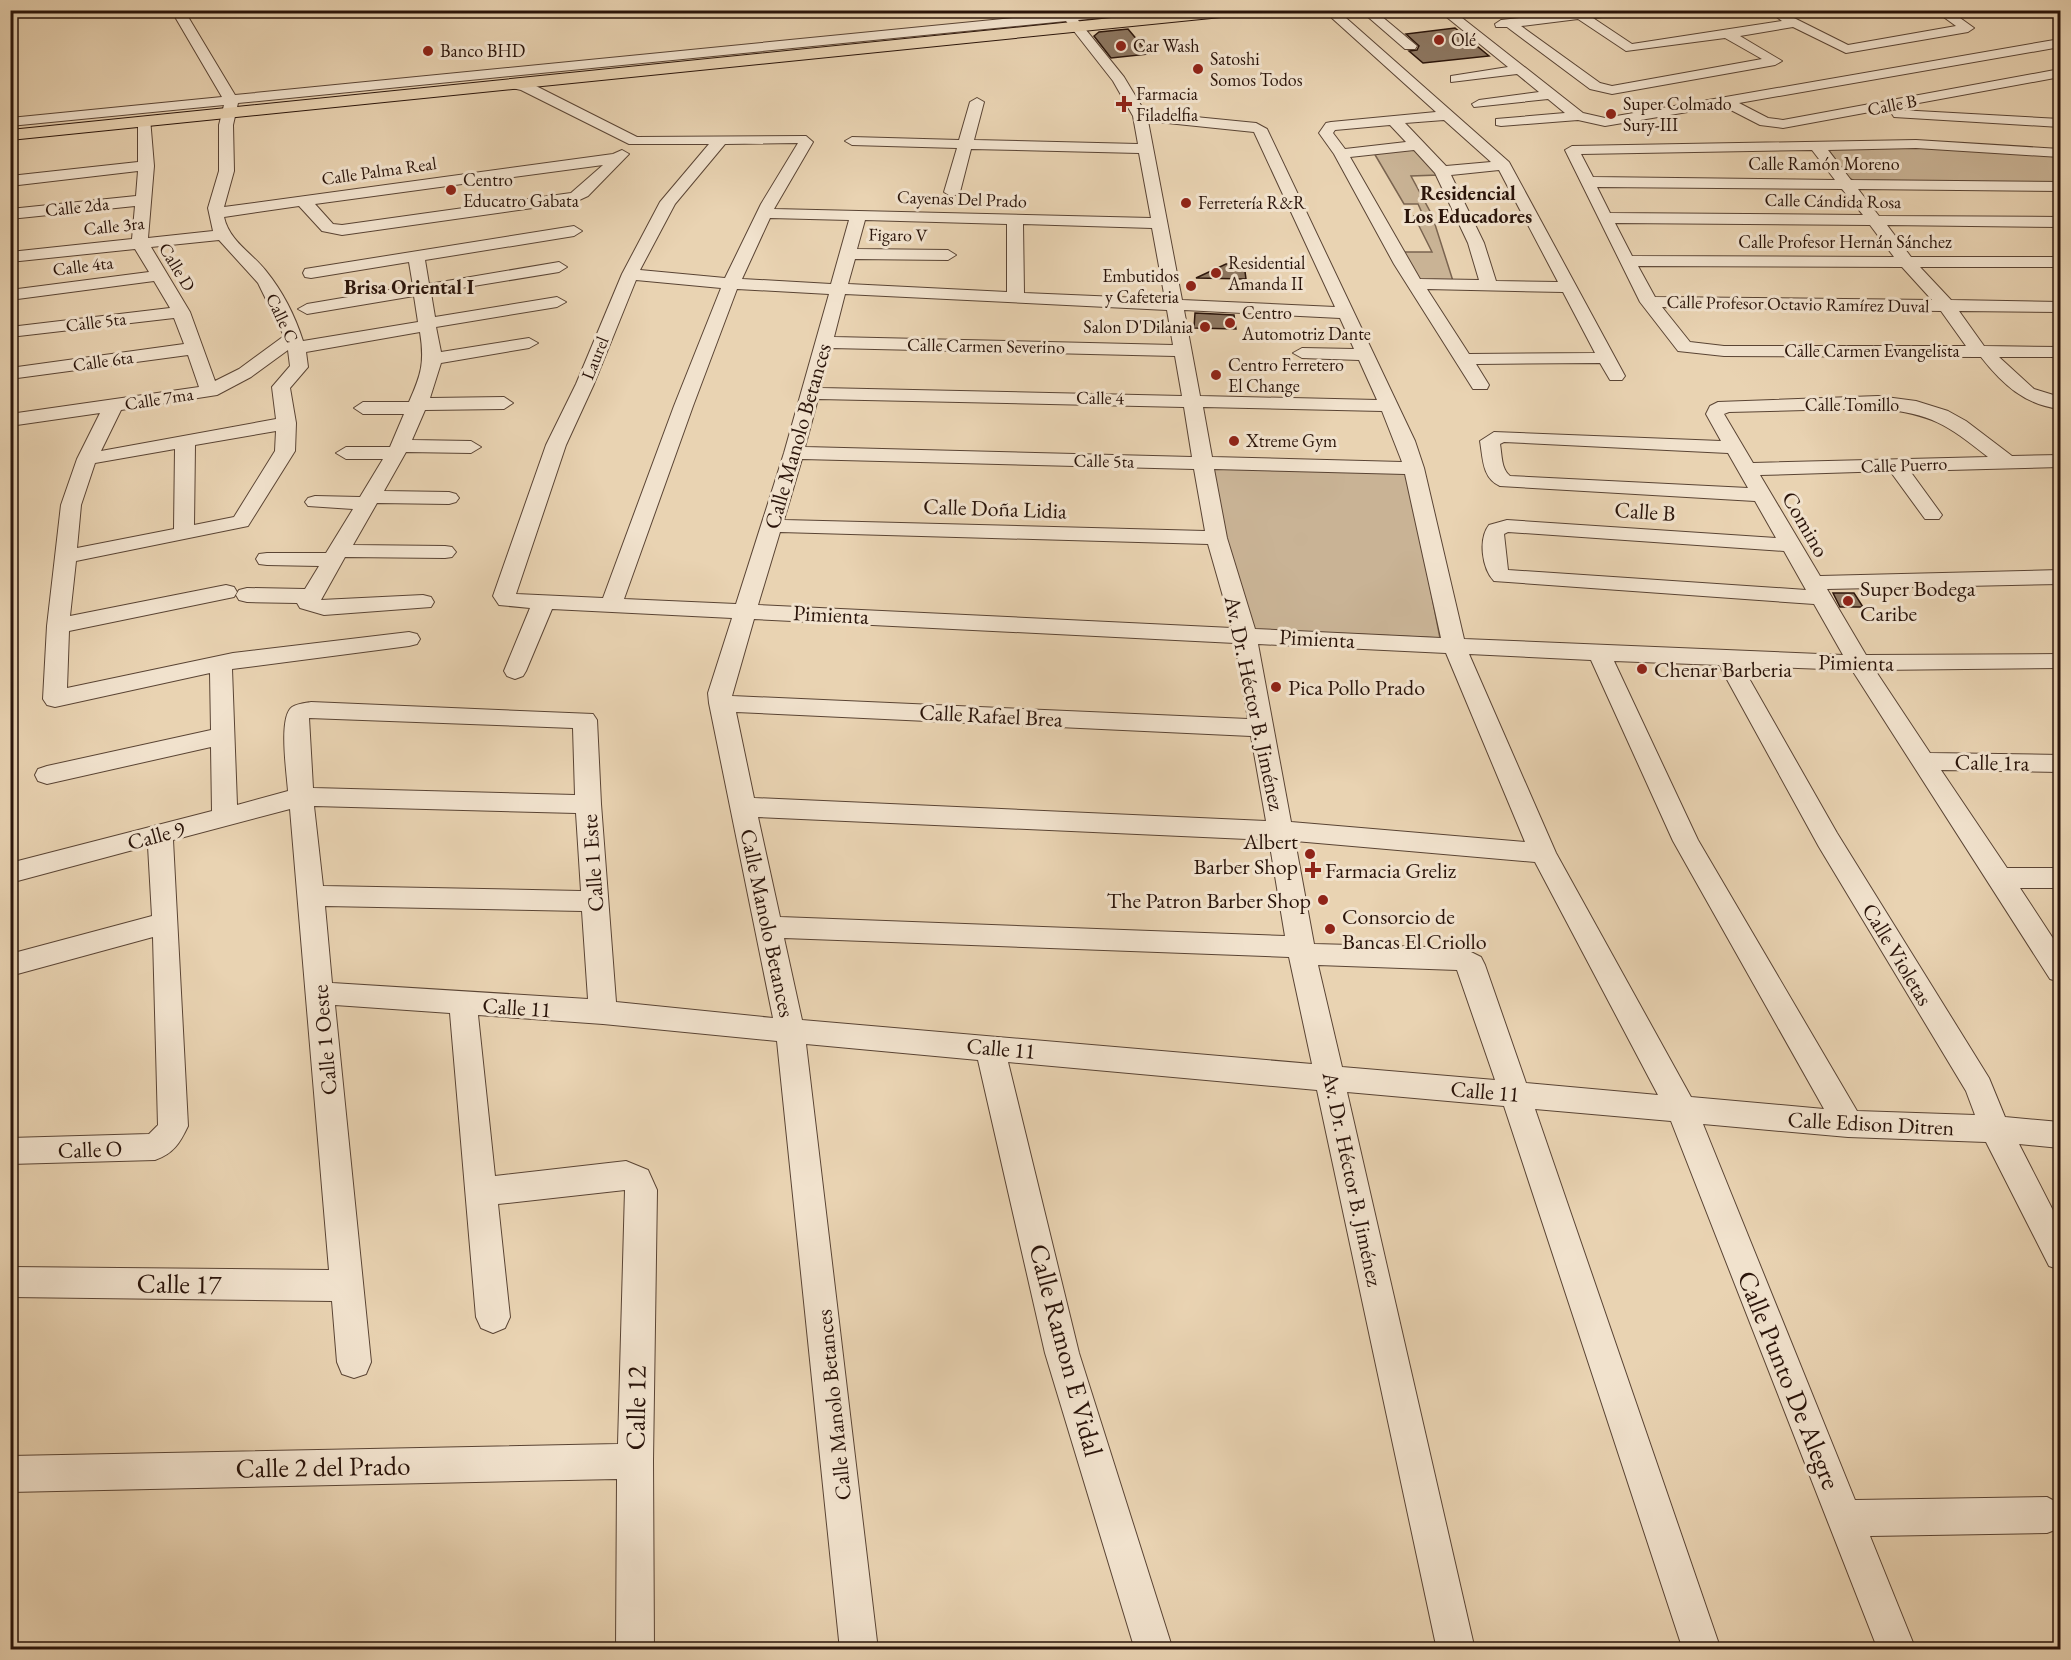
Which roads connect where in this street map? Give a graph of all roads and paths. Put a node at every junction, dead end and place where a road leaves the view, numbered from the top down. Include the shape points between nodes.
1 (177, 10) edge
2 (1137, 10) edge
3 (1179, 10) edge
4 (1241, 10) edge
5 (1329, 10) edge
6 (1366, 10) edge
7 (1629, 10) edge
8 (1772, 10) edge
9 (1856, 10) edge
10 (1889, 10) edge
11 (1940, 10) edge
12 (1582, 16) junction
13 (1441, 19) edge
14 (1509, 23) junction
15 (1794, 23) junction
16 (1468, 27) junction
17 (1084, 28) junction
18 (1727, 34) junction
19 (2061, 43) edge
20 (1410, 46) dead end
21 (1519, 70) junction
22 (2061, 73) edge
23 (217, 78) junction
24 (1456, 79) dead end
25 (512, 84) junction
26 (1551, 95) junction
27 (977, 102) dead end
28 (1727, 102) junction
29 (1479, 104) dead end
30 (230, 107) junction
31 (166, 108) junction
32 (2050, 109) dead end
33 (1861, 111) junction
34 (1448, 115) junction
35 (1140, 116) junction
36 (1578, 116) junction
37 (1998, 119) junction
38 (1394, 120) junction
39 (145, 121) junction
40 (10, 122) edge
41 (1501, 122) dead end
42 (2061, 123) edge
43 (10, 128) edge
44 (10, 135) edge
45 (721, 140) junction
46 (634, 141) junction
47 (852, 141) dead end
48 (1816, 144) junction
49 (964, 145) junction
50 (1417, 145) junction
51 (1145, 149) junction
52 (2061, 153) edge
53 (1341, 154) junction
54 (618, 158) junction
55 (1504, 165) junction
56 (146, 166) junction
57 (1442, 171) junction
58 (10, 181) edge
59 (1587, 182) junction
60 (1847, 184) junction
61 (2061, 186) edge
62 (952, 192) dead end
63 (143, 200) junction
64 (303, 201) junction
65 (216, 213) junction
66 (764, 213) junction
67 (10, 214) edge
68 (858, 216) junction
69 (1605, 218) junction
70 (1874, 220) junction
71 (1015, 221) junction
72 (2061, 222) edge
73 (1158, 223) junction
74 (574, 231) dead end
75 (222, 235) junction
76 (140, 243) junction
77 (848, 254) junction
78 (948, 255) dead end
79 (416, 256) junction
80 (10, 257) edge
81 (1629, 261) junction
82 (1906, 261) junction
83 (2061, 262) edge
84 (559, 267) dead end
85 (311, 273) dead end
86 (630, 274) junction
87 (161, 275) junction
88 (733, 284) junction
89 (1415, 284) junction
90 (1489, 285) junction
91 (1567, 287) junction
92 (840, 289) junction
93 (421, 290) junction
94 (10, 295) edge
95 (1016, 296) junction
96 (557, 302) dead end
97 (1649, 302) junction
98 (1174, 304) junction
99 (1947, 306) junction
100 (2061, 307) edge
101 (307, 309) dead end
102 (182, 312) junction
103 (1347, 313) junction
104 (428, 326) junction
105 (10, 332) edge
106 (825, 342) junction
107 (529, 343) dead end
108 (295, 346) junction
109 (196, 348) junction
110 (1182, 351) junction
111 (1982, 351) junction
112 (2061, 352) edge
113 (1302, 353) dead end
114 (1366, 355) junction
115 (1605, 358) junction
116 (433, 359) junction
117 (1465, 359) junction
118 (10, 374) edge
119 (1616, 376) dead end
120 (1480, 385) dead end
121 (210, 391) junction
122 (810, 393) junction
123 (1191, 399) junction
124 (504, 403) dead end
125 (2061, 403) edge
126 (113, 406) junction
127 (417, 406) junction
128 (1389, 406) junction
129 (363, 408) dead end
130 (1717, 410) joint
131 (10, 420) edge
132 (286, 423) junction
133 (185, 442) junction
134 (471, 447) dead end
135 (1735, 448) junction
136 (397, 450) junction
137 (346, 453) dead end
138 (794, 453) junction
139 (87, 459) junction
140 (2061, 461) edge
141 (2007, 462) junction
142 (1203, 463) junction
143 (1896, 465) junction
144 (1414, 468) junction
145 (1747, 469) junction
146 (1762, 495) junction
147 (449, 498) dead end
148 (368, 500) junction
149 (315, 502) dead end
150 (1932, 515) dead end
151 (771, 526) junction
152 (184, 534) junction
153 (1217, 538) junction
154 (1791, 545) junction
155 (445, 552) dead end
156 (335, 556) junction
157 (65, 557) junction
158 (267, 559) dead end
159 (2061, 577) edge
160 (1817, 591) junction
161 (312, 596) junction
162 (504, 596) joint
163 (544, 601) junction
164 (423, 602) dead end
165 (612, 603) junction
166 (745, 610) junction
167 (58, 626) junction
168 (1245, 634) junction
169 (409, 639) dead end
170 (1454, 646) junction
171 (1599, 653) junction
172 (1726, 657) junction
173 (2061, 662) edge
174 (1859, 663) junction
175 (217, 666) junction
176 (515, 671) dead end
177 (721, 703) junction
178 (296, 718) joint
179 (1262, 728) junction
180 (222, 736) junction
181 (1923, 761) junction
182 (2061, 763) edge
183 (47, 775) dead end
184 (301, 797) junction
185 (588, 804) junction
186 (744, 807) junction
187 (225, 817) junction
188 (1282, 831) junction
189 (160, 834) junction
190 (1543, 853) junction
191 (10, 873) edge
192 (2061, 878) edge
193 (2000, 879) junction
194 (310, 896) junction
195 (594, 901) junction
196 (166, 923) junction
197 (769, 927) junction
198 (1302, 950) junction
199 (10, 965) edge
200 (2061, 971) edge
201 (319, 993) junction
202 (463, 1003) junction
203 (603, 1012) junction
204 (790, 1031) junction
205 (990, 1047) junction
206 (1331, 1077) junction
207 (1513, 1093) junction
208 (1682, 1110) junction
209 (1848, 1124) junction
210 (1995, 1129) junction
211 (2061, 1135) edge
212 (10, 1151) edge
213 (480, 1191) junction
214 (2061, 1256) edge
215 (10, 1282) edge
216 (347, 1286) junction
217 (493, 1317) dead end
218 (354, 1362) dead end
219 (635, 1461) junction
220 (10, 1474) edge
221 (2047, 1515) dead end
222 (1843, 1518) junction
223 (635, 1650) edge
224 (859, 1650) edge
225 (1154, 1650) edge
226 (1456, 1650) edge
227 (1702, 1650) edge
228 (1897, 1650) edge

1 - 23 street
2 - 30 street
3 - 17 main road
4 - 17 main road
5 - 34 street
6 - 20 street
7 - 12 street
8 - 15 street
9 - 10 street
11 - 15 street via 1968,28 1846,49
12 - 14 street
12 - 18 street via 1632,48
13 - 16 street
14 - 16 street
14 - 18 street via 1595,86 1612,90 1775,61
15 - 18 street
16 - 21 street
17 - 25 main road
17 - 30 main road
17 - 35 street, Av. Dr. Héctor B. Jiménez
19 - 28 street
21 - 24 street
21 - 26 street
22 - 33 street, Calle B
23 - 30 street
23 - 31 street via 206,93
25 - 30 main road
25 - 46 street via 525,86
26 - 29 street
26 - 36 street
27 - 49 street
28 - 33 street, Calle B via 1773,125
28 - 36 street via 1605,122
30 - 31 street
30 - 39 main road
30 - 43 main road
30 - 65 street, Calle C via 227,168
31 - 40 street
32 - 37 street
33 - 37 street
34 - 38 street
34 - 55 street
35 - 51 street, Av. Dr. Héctor B. Jiménez
35 - 103 street, Calle Punto De Alegre via 1260,129
36 - 41 street
37 - 42 street
38 - 50 street
38 - 53 street via 1327,128 1326,133
39 - 44 main road
39 - 56 street, Calle D
45 - 46 street
45 - 66 street via 806,142
45 - 86 street, Laurel via 668,202
46 - 54 street
47 - 49 street
48 - 52 street via 1916,144
48 - 59 street via 1576,148 1572,150
48 - 60 street, Calle Profesor Octavio Ramírez Duval
49 - 51 street
49 - 62 street
50 - 53 street
50 - 57 street
51 - 73 street, Av. Dr. Héctor B. Jiménez
53 - 89 street
54 - 64 street, Calle Palma Real
54 - 64 street via 581,195 342,231 328,228
55 - 57 street
55 - 91 street
56 - 58 street
56 - 63 street, Calle D
57 - 90 street via 1476,243
59 - 60 street, Calle Ramón Moreno
59 - 69 street
60 - 61 street, Calle Ramón Moreno
60 - 70 street, Calle Profesor Octavio Ramírez Duval
63 - 67 street, Calle 2da
63 - 76 street, Calle D
64 - 65 street, Calle Palma Real
65 - 75 street, Calle C
66 - 68 street, Cayenas Del Prado
66 - 88 street
68 - 71 street, Cayenas Del Prado
68 - 77 street, Calle Manolo Betances
69 - 70 street, Calle Cándida Rosa
69 - 81 street
70 - 72 street, Calle Cándida Rosa
70 - 82 street, Calle Profesor Octavio Ramírez Duval
71 - 73 street, Cayenas Del Prado
71 - 95 street
73 - 98 street, Av. Dr. Héctor B. Jiménez
74 - 79 street
75 - 76 street, Calle 3ra
75 - 108 street, Calle C via 260,274 280,305
76 - 80 street, Calle 3ra
76 - 87 street, Calle D
77 - 78 street, Figaro V
77 - 92 street, Calle Manolo Betances
79 - 85 street
79 - 93 street
81 - 82 street, Calle Profesor Hernán Sánchez
81 - 97 street
82 - 83 street, Calle Profesor Hernán Sánchez
82 - 99 street, Calle Profesor Octavio Ramírez Duval
84 - 93 street
86 - 88 street
86 - 162 street, Laurel via 556,445
87 - 94 street, Calle 4ta
87 - 102 street, Calle D
88 - 92 street
88 - 165 street
89 - 90 street
89 - 117 street
90 - 91 street
91 - 115 street
92 - 95 street
92 - 106 street, Calle Manolo Betances
93 - 101 street
93 - 104 street
95 - 98 street
96 - 104 street
97 - 99 street, Calle Profesor Octavio Ramírez Duval
97 - 111 street, Calle Carmen Evangelista via 1684,347 1724,351
98 - 103 street
98 - 110 street, Av. Dr. Héctor B. Jiménez
99 - 100 street, Calle Profesor Octavio Ramírez Duval
99 - 111 street, Calle Profesor Octavio Ramírez Duval
102 - 105 street, Calle 5ta
102 - 109 street, Calle D
103 - 114 street, Calle Punto De Alegre
104 - 108 street
104 - 116 street
106 - 110 street, Calle Carmen Severino
106 - 122 street, Calle Manolo Betances
107 - 116 street
108 - 121 street, Calle 7ma
108 - 132 street, Calle C via 299,367 281,387
109 - 118 street, Calle 6ta
109 - 121 street, Calle D
110 - 123 street, Av. Dr. Héctor B. Jiménez
111 - 112 street, Calle Carmen Evangelista
111 - 125 street, Calle Profesor Octavio Ramírez Duval via 2028,393 2048,403
113 - 114 street
114 - 128 street, Calle Punto De Alegre
115 - 117 street
115 - 119 street
116 - 127 street
117 - 120 street
121 - 126 street, Calle 7ma
122 - 123 street, Calle 4
122 - 138 street, Calle Manolo Betances
123 - 128 street, Calle 4
123 - 142 street, Av. Dr. Héctor B. Jiménez
124 - 127 street
126 - 131 street, Calle 7ma
126 - 139 street
127 - 129 street
127 - 136 street
128 - 144 street, Calle Punto De Alegre
130 - 135 street, Comino via 1715,414
130 - 141 street, Calle Tomillo via 1725,406 1899,403 1941,415
132 - 133 street
132 - 152 street, Calle C via 285,451 242,522
133 - 139 street
133 - 152 street
134 - 136 street
135 - 145 street, Comino
135 - 146 street via 1501,435 1490,441 1496,475 1507,483
136 - 137 street
136 - 148 street
138 - 142 street, Calle 5ta
138 - 151 street, Calle Manolo Betances
139 - 157 street via 71,505
140 - 141 street, Calle Puerro
141 - 143 street, Calle Puerro
142 - 144 street, Calle 5ta
142 - 153 street, Av. Dr. Héctor B. Jiménez
143 - 145 street, Calle Puerro
143 - 150 street
144 - 170 street, Calle Punto De Alegre
145 - 146 street, Comino
146 - 154 street, Comino
147 - 148 street
148 - 149 street
148 - 156 street
151 - 153 street, Calle Doña Lidia
151 - 166 street, Calle Manolo Betances
152 - 157 street
153 - 168 street, Av. Dr. Héctor B. Jiménez
154 - 160 street, Comino
154 - 160 street, Calle B via 1507,526 1496,529 1494,534 1496,570 1502,576
155 - 156 street
156 - 158 street
156 - 161 street
157 - 167 street
159 - 160 street
160 - 174 street, Comino
161 - 164 street via 308,603 324,608
161 - 167 street via 236,594
162 - 163 street, Pimienta via 507,600
163 - 165 street, Pimienta
163 - 176 street
165 - 166 street, Pimienta
166 - 168 street, Pimienta
166 - 177 street, Calle Manolo Betances via 722,683
167 - 175 street via 55,699
168 - 170 street, Pimienta
168 - 179 street, Av. Dr. Héctor B. Jiménez
169 - 175 street via 264,655
170 - 171 street, Pimienta
170 - 190 street, Calle Punto De Alegre
171 - 172 street, Pimienta
171 - 209 street via 1686,841
172 - 174 street, Pimienta
172 - 210 street, Calle Violetas via 1828,840 1979,1087
173 - 174 street, Pimienta
174 - 181 street, Comino
175 - 180 street
177 - 179 street, Calle Rafael Brea
177 - 186 street, Calle Manolo Betances
178 - 184 street, Calle 1 Oeste
178 - 185 street, Calle 1 Este via 310,710 580,718 587,724
179 - 188 street, Av. Dr. Héctor B. Jiménez
180 - 183 street
180 - 187 street
181 - 182 street, Calle 1ra
181 - 193 street, Comino
184 - 185 street, Calle 9
184 - 187 street, Calle 9
184 - 194 street, Calle 1 Oeste
185 - 195 street, Calle 1 Este
186 - 188 street
186 - 197 street, Calle Manolo Betances
187 - 189 street, Calle 9
188 - 190 street
188 - 198 street, Av. Dr. Héctor B. Jiménez
189 - 191 street, Calle 9
189 - 196 street
190 - 208 street, Calle Punto De Alegre
192 - 193 street
193 - 200 street, Comino
194 - 195 street
194 - 201 street, Calle 1 Oeste
195 - 203 street, Calle 1 Este
196 - 199 street
196 - 212 street, Calle O via 173,1125 167,1137 155,1147
197 - 198 street
197 - 204 street, Calle Manolo Betances
198 - 206 street, Av. Dr. Héctor B. Jiménez
198 - 207 street via 1468,961
201 - 202 street, Calle 11
201 - 216 street, Calle 1 Oeste
202 - 203 street, Calle 11
202 - 213 street
203 - 204 street, Calle 11
204 - 205 street, Calle 11
204 - 224 street, Calle Manolo Betances
205 - 206 street, Calle 11
205 - 225 street, Calle Ramon E Vidal via 1062,1353
206 - 207 street, Calle 11
206 - 226 street, Av. Dr. Héctor B. Jiménez
207 - 208 street, Calle 11
207 - 227 street
208 - 209 street, Calle Edison Ditren
208 - 222 street, Calle Punto De Alegre
209 - 210 street, Calle Edison Ditren
210 - 211 street, Calle Edison Ditren
210 - 214 street, Calle Violetas
213 - 217 street
213 - 219 street, Calle 12 via 626,1175 637,1180 641,1190
215 - 216 street, Calle 17
216 - 218 street, Calle 1 Oeste
219 - 220 street, Calle 2 del Prado
219 - 223 street, Calle 12
221 - 222 street
222 - 228 street, Calle Punto De Alegre

